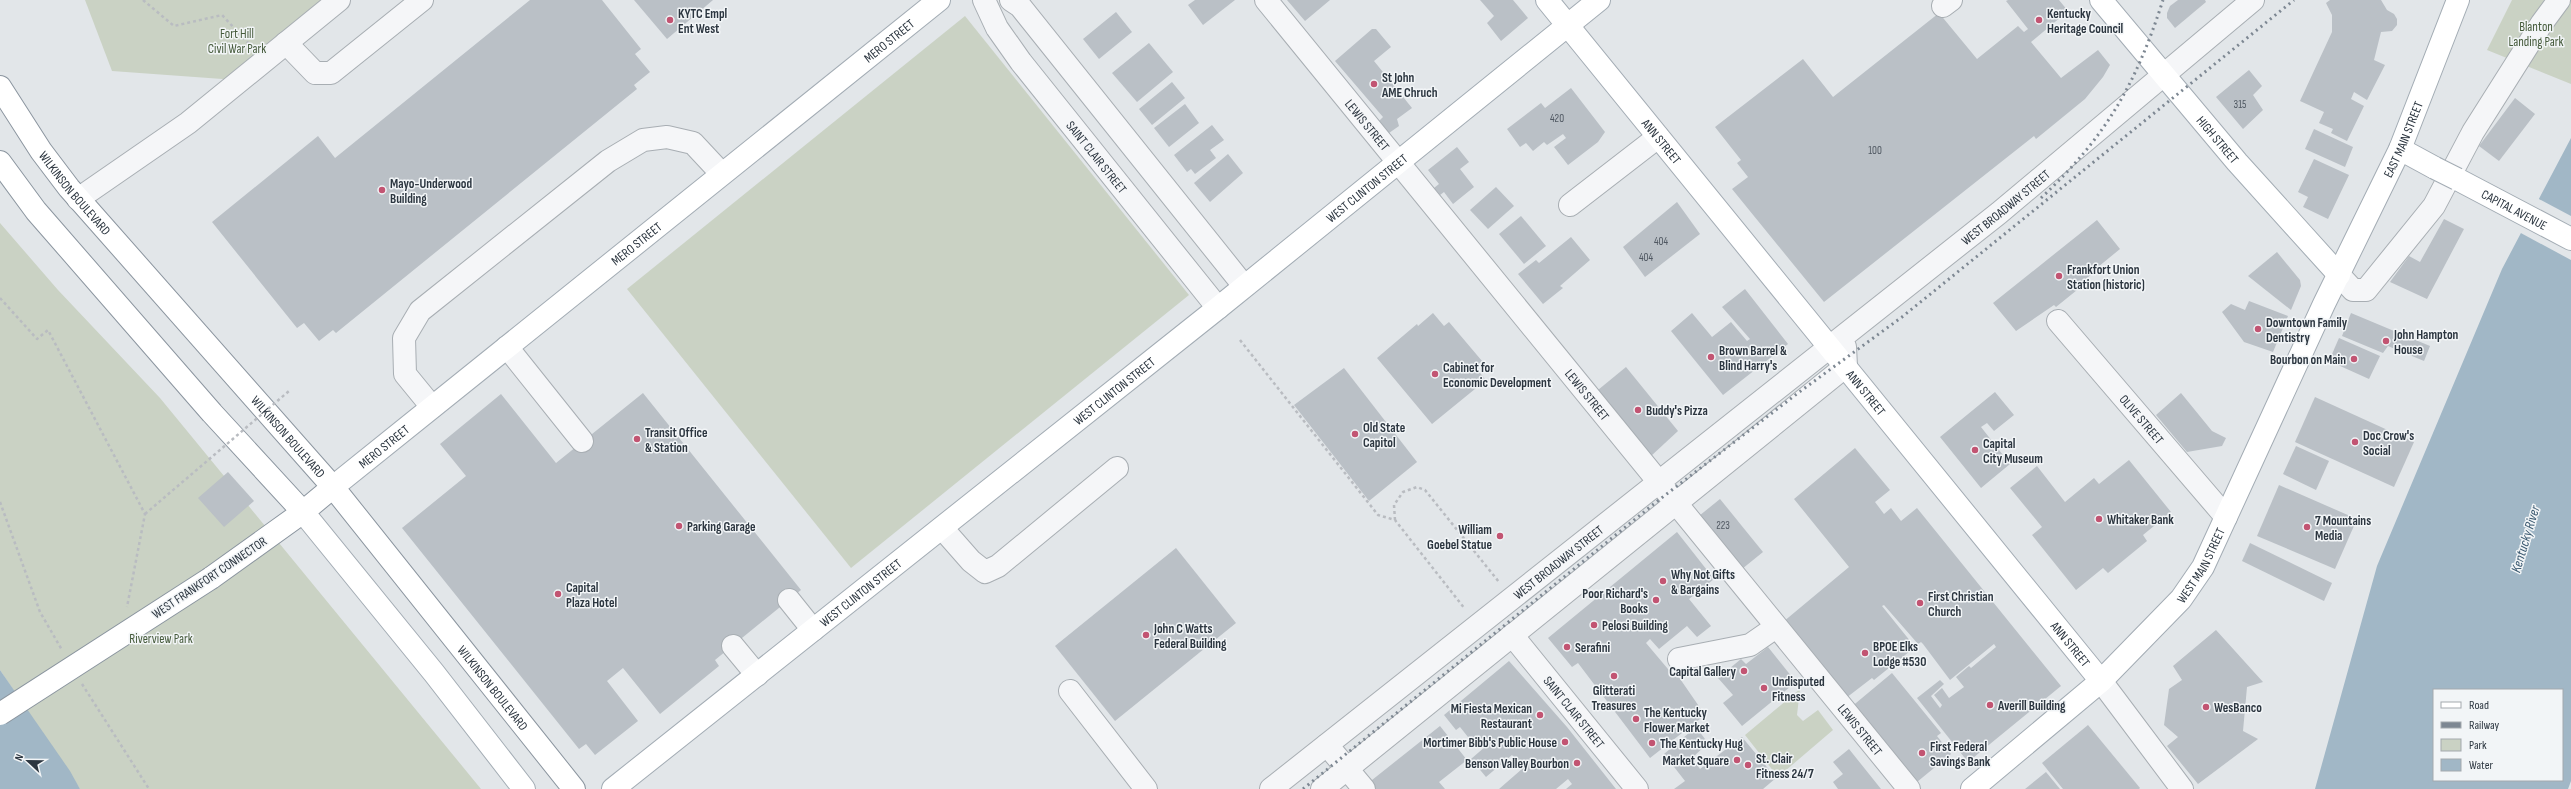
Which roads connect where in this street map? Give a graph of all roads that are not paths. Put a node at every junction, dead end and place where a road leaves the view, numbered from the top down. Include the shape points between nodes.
1 (339, 0) edge
2 (422, 0) edge
3 (939, 0) edge
4 (984, 0) edge
5 (1011, 0) edge
6 (1266, 0) edge
7 (1547, 0) edge
8 (1599, 0) edge
9 (2101, 0) edge
10 (2253, 0) edge
11 (2458, 0) edge
12 (2560, 0) edge
13 (1568, 26) junction
14 (286, 43) junction
15 (2164, 74) junction
16 (0, 87) edge
17 (1658, 137) junction
18 (2400, 149) junction
19 (0, 162) edge
20 (1398, 162) junction
21 (721, 173) junction
22 (78, 199) junction
23 (1570, 205) dead end
24 (2571, 239) edge
25 (2339, 275) junction
26 (1244, 286) junction
27 (1218, 308) junction
28 (2058, 320) dead end
29 (1837, 341) junction
30 (508, 347) junction
31 (1846, 366) junction
32 (432, 407) junction
33 (582, 441) dead end
34 (1117, 468) dead end
35 (1659, 483) junction
36 (333, 487) junction
37 (1676, 503) junction
38 (303, 512) junction
39 (2226, 517) junction
40 (942, 528) junction
41 (789, 600) dead end
42 (1776, 626) junction
43 (813, 630) junction
44 (1512, 635) junction
45 (733, 646) dead end
46 (1679, 659) dead end
47 (757, 675) junction
48 (2101, 681) junction
49 (1070, 691) dead end
50 (0, 714) edge
51 (1327, 745) junction
52 (1348, 768) junction
53 (620, 784) edge
54 (524, 789) edge
55 (574, 789) edge
56 (1146, 789) edge
57 (1272, 789) edge
58 (1322, 789) edge
59 (1364, 789) edge
60 (1637, 789) edge
61 (1908, 789) edge
62 (1972, 789) edge
63 (2182, 789) edge

1 - 14 street
2 - 14 street via 331,73 316,73
3 - 21 main road, MERO STREET
4 - 27 street, SAINT CLAIR STREET via 997,28 1021,62
5 - 26 street via 1020,6
6 - 20 street, LEWIS STREET
7 - 13 main road, ANN STREET
8 - 13 main road, WEST CLINTON STREET
9 - 15 main road, HIGH STREET
10 - 15 street, WEST BROADWAY STREET
11 - 18 main road, EAST MAIN STREET
12 - 25 street via 2542,23 2473,132 2434,206 2391,256 2373,282 2366,290 2353,290
13 - 17 main road, ANN STREET
13 - 20 main road, WEST CLINTON STREET
14 - 22 street via 188,123
15 - 25 main road, HIGH STREET via 2278,210
15 - 29 street, WEST BROADWAY STREET via 1999,213
16 - 22 main road, WILKINSON BOULEVARD via 42,151
17 - 23 street
17 - 29 main road, ANN STREET
18 - 24 main road, CAPITAL AVENUE, bridge
18 - 25 main road, EAST MAIN STREET
19 - 38 main road via 36,211 212,413
20 - 26 main road, WEST CLINTON STREET
20 - 35 street, LEWIS STREET
21 - 30 main road, MERO STREET
21 - 32 street via 693,143 667,137 643,140 608,161 420,311 404,338 405,374
22 - 36 main road, WILKINSON BOULEVARD
25 - 39 main road, WEST MAIN STREET
26 - 27 main road, WEST CLINTON STREET
27 - 40 main road, WEST CLINTON STREET
28 - 39 street, OLIVE STREET
29 - 31 main road, ANN STREET
29 - 35 street, WEST BROADWAY STREET
30 - 32 main road, MERO STREET
30 - 33 street
31 - 37 street
31 - 48 main road, ANN STREET
32 - 36 main road, MERO STREET
34 - 40 street via 998,566 984,572
35 - 37 street, LEWIS STREET
35 - 51 street, WEST BROADWAY STREET
36 - 38 main road, WEST FRANKFORT CONNECTOR
36 - 55 main road, WILKINSON BOULEVARD
37 - 42 street, LEWIS STREET
37 - 44 street
38 - 50 main road, WEST FRANKFORT CONNECTOR, bridge via 211,578
38 - 54 main road
39 - 48 main road, WEST MAIN STREET via 2203,567 2181,599
40 - 43 main road, WEST CLINTON STREET
41 - 43 street
42 - 46 street via 1750,645
42 - 61 street, LEWIS STREET
43 - 47 main road, WEST CLINTON STREET
44 - 52 street
44 - 60 street, SAINT CLAIR STREET
45 - 47 street
47 - 53 main road, WEST CLINTON STREET
48 - 62 main road, WEST MAIN STREET
48 - 63 street, ANN STREET
49 - 56 street
51 - 52 street
51 - 57 street, WEST BROADWAY STREET
52 - 58 street
52 - 59 street

